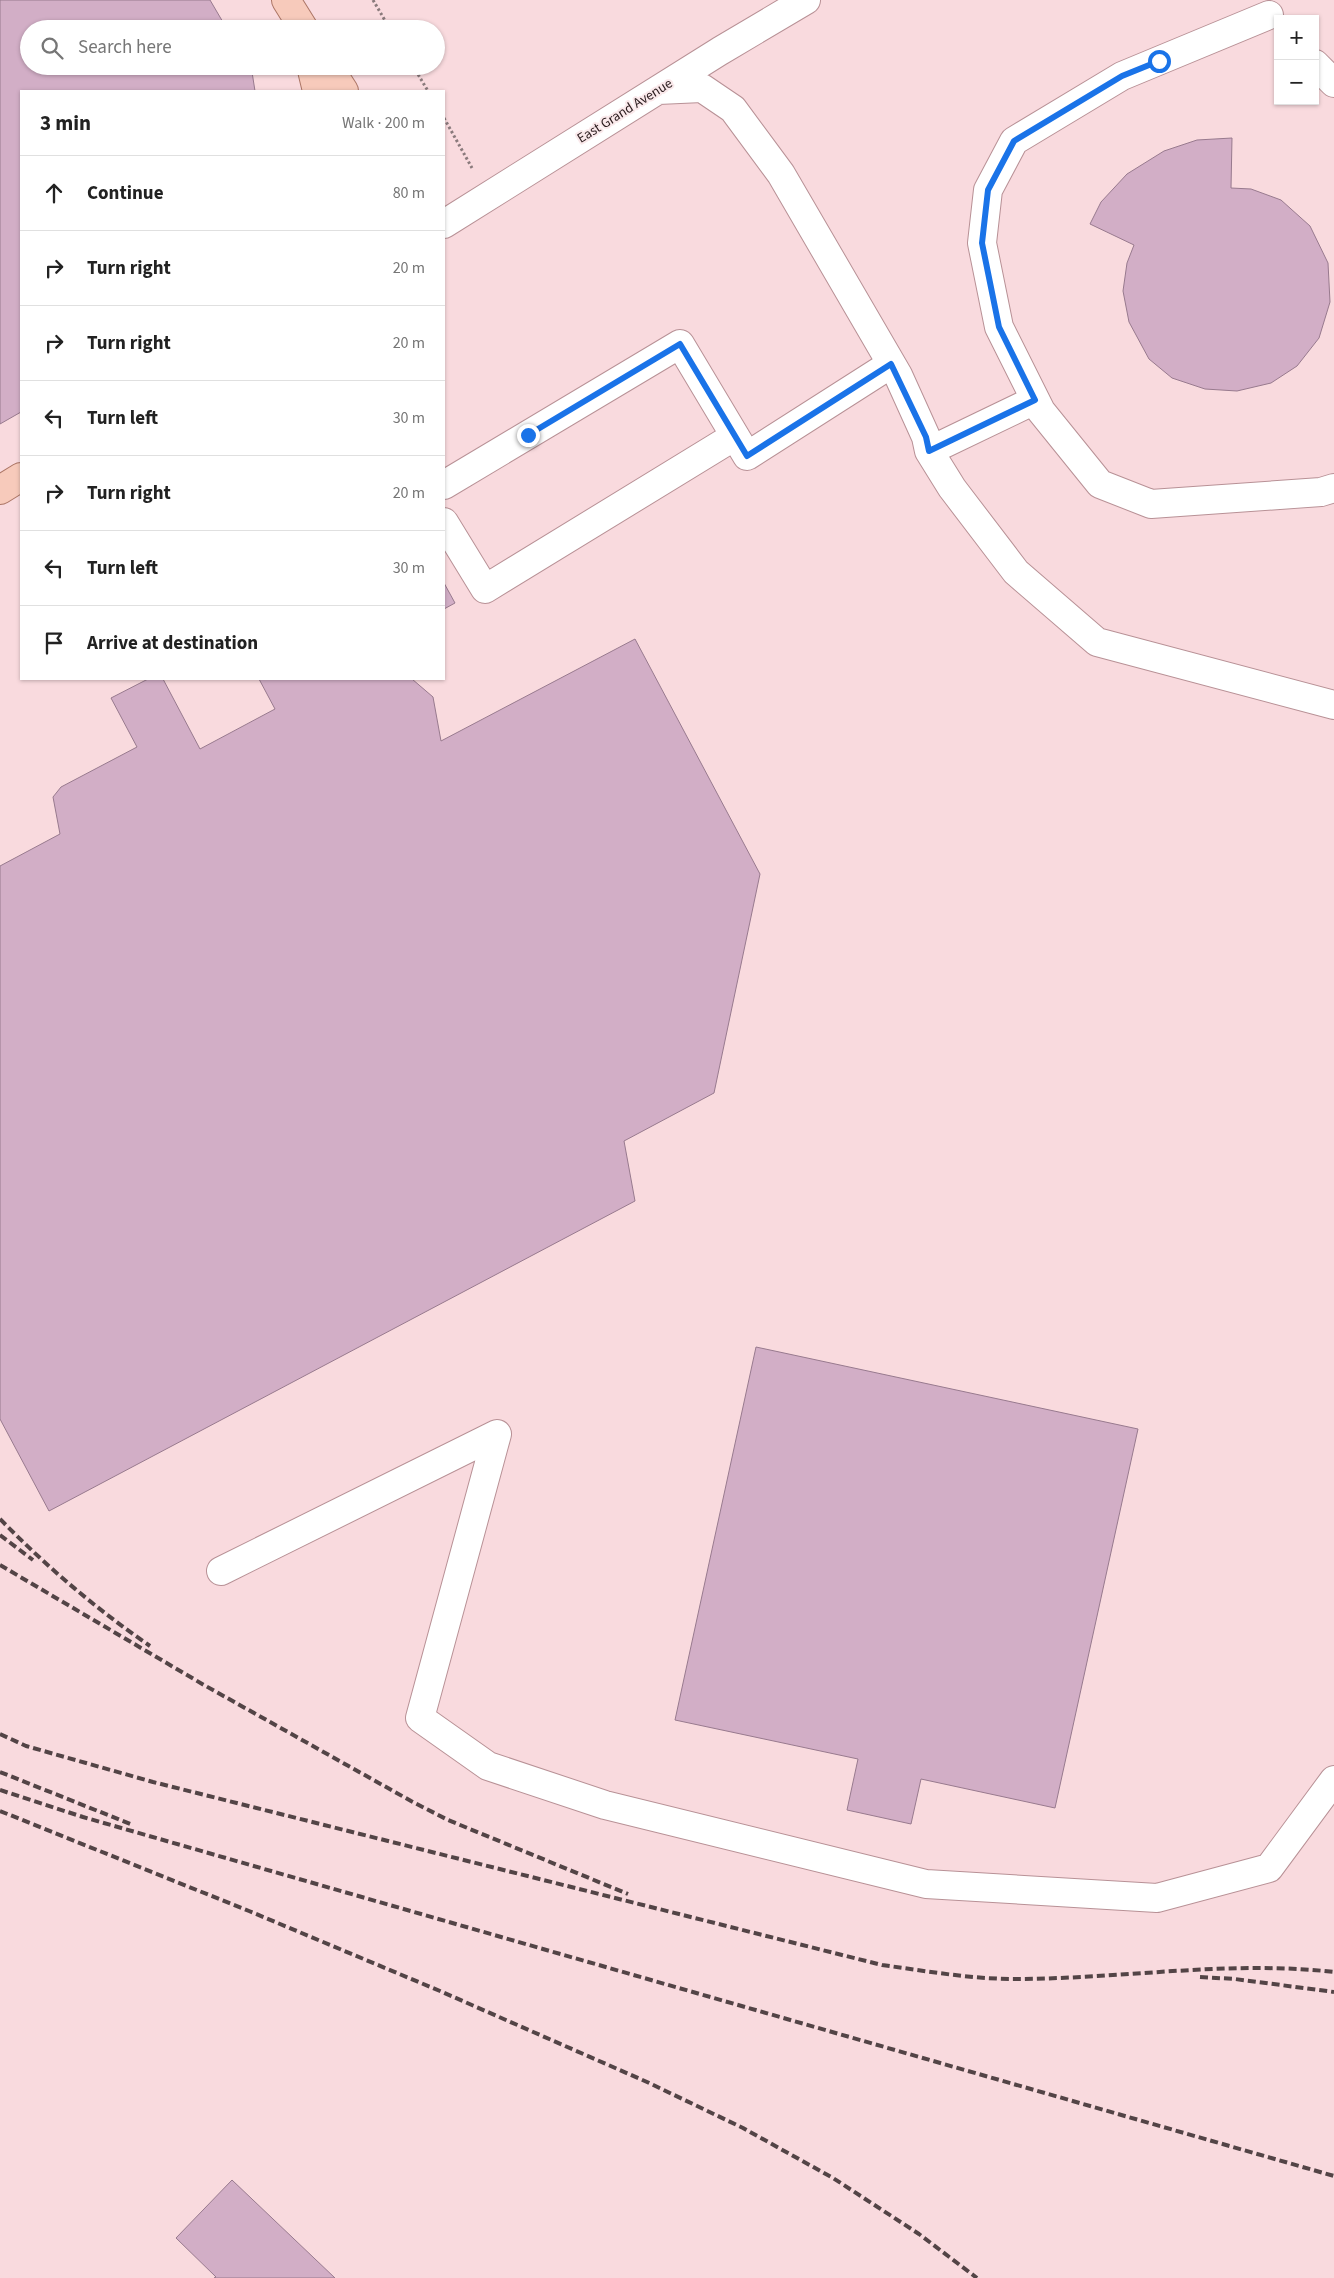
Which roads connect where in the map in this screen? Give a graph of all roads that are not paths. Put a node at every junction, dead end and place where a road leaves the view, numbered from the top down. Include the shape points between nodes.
1 (806, 0) edge
2 (1267, 13) edge
3 (1319, 68) edge
4 (313, 75) edge
5 (334, 75) edge
6 (1334, 83) edge
7 (317, 90) edge
8 (343, 90) edge
9 (658, 90) junction
10 (445, 223) edge
11 (891, 364) junction
12 (1035, 400) junction
13 (735, 436) junction
14 (929, 451) junction
15 (20, 478) edge
16 (445, 484) edge
17 (1334, 488) edge
18 (0, 490) edge
19 (445, 524) edge
20 (1334, 705) edge
21 (221, 1571) dead end
22 (1334, 1780) edge

1 - 9 street, East Grand Avenue
2 - 12 street via 1122,76 1014,141 988,190 982,243 999,327
3 - 6 street
4 - 7 main road
5 - 8 main road
9 - 10 street, East Grand Avenue
9 - 11 street via 702,88 733,109 781,174
11 - 13 street via 747,456
11 - 14 street via 926,437
12 - 14 street
12 - 17 street via 1100,484 1152,504 1321,492
13 - 16 street via 680,344
13 - 19 street via 485,589
14 - 20 street via 952,488 1016,572 1097,642
15 - 18 main road
21 - 22 street via 497,1434 420,1718 488,1766 605,1805 926,1884 1157,1898 1269,1868

